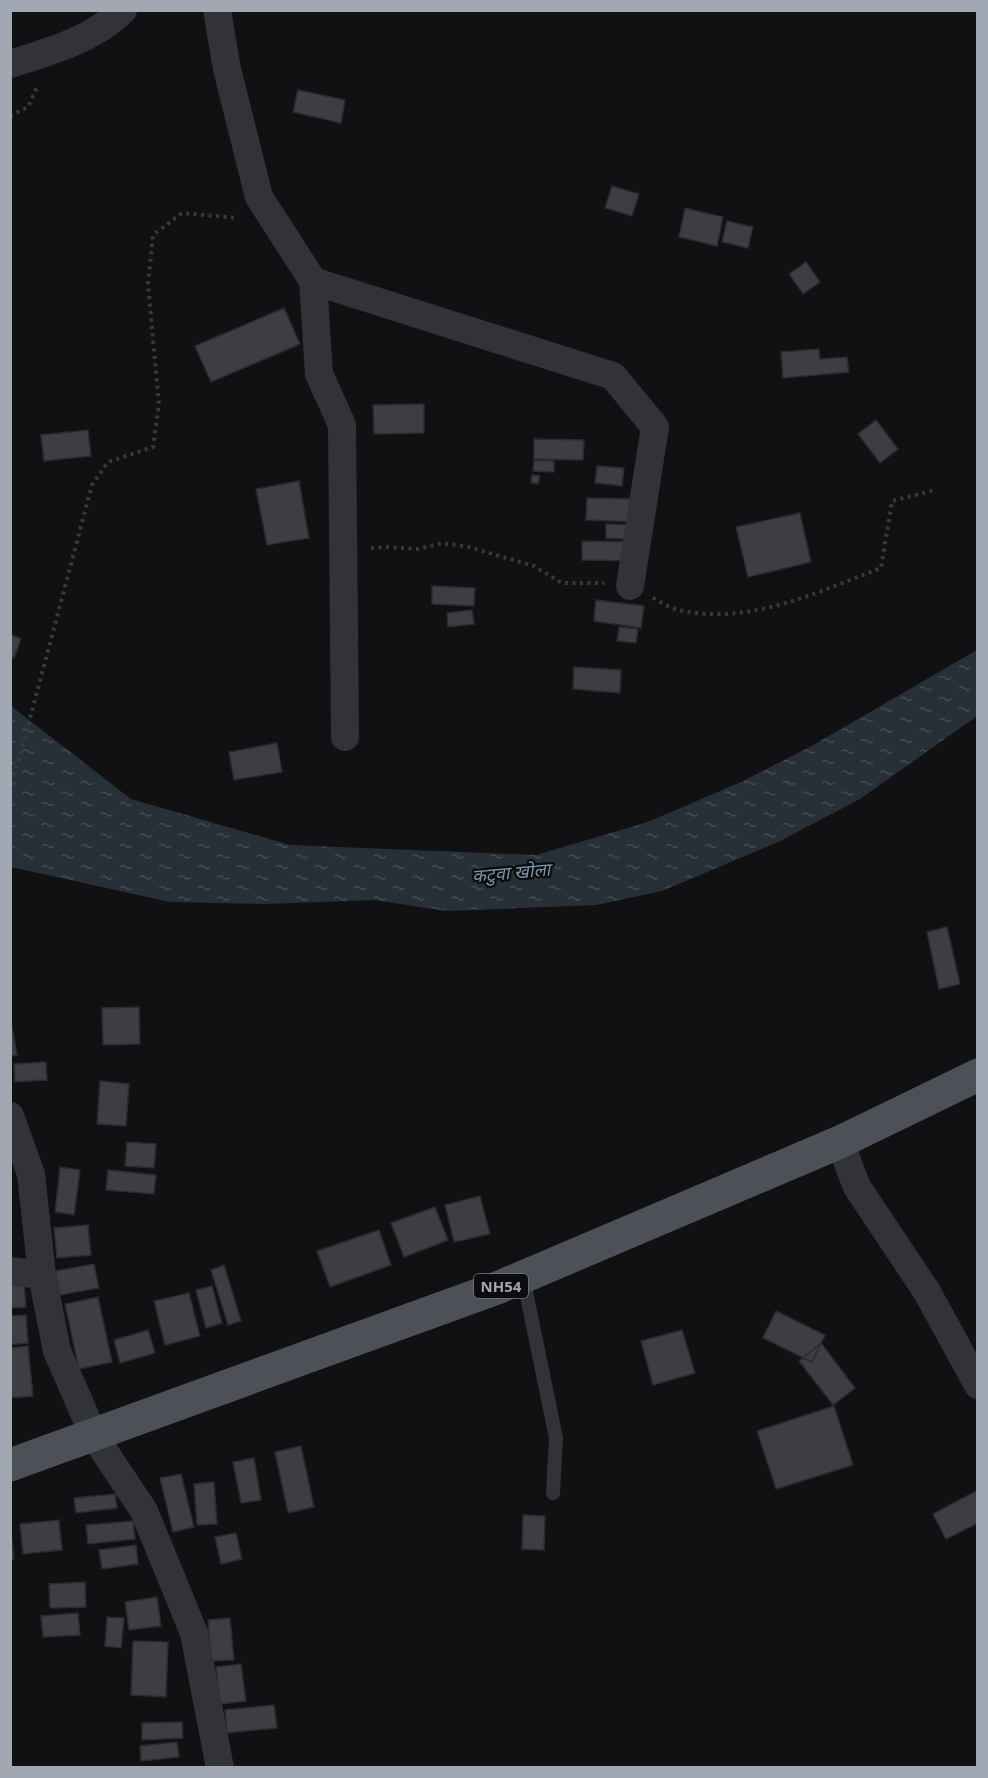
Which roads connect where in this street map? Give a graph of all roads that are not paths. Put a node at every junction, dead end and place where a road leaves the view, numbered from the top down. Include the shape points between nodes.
1 (123, 10) edge
2 (217, 10) edge
3 (11, 61) edge
4 (313, 281) junction
5 (630, 586) dead end
6 (345, 737) dead end
7 (978, 1075) edge
8 (10, 1116) edge
9 (840, 1142) junction
10 (10, 1272) edge
11 (42, 1275) junction
12 (523, 1277) junction
13 (978, 1385) edge
14 (94, 1436) junction
15 (10, 1465) edge
16 (553, 1493) dead end
17 (220, 1767) edge

1 - 3 street via 110,24 52,51
2 - 4 street via 227,69 259,197
4 - 5 street via 613,376 655,427
4 - 6 street via 320,374 342,425
7 - 9 main road, NH54
8 - 11 street via 31,1174
9 - 12 main road, NH54
9 - 13 street via 857,1187 927,1292
10 - 11 street
11 - 14 street via 57,1351
12 - 14 main road, NH54
12 - 16 lane via 556,1438
14 - 15 main road, NH54
14 - 17 street via 144,1511 194,1633

